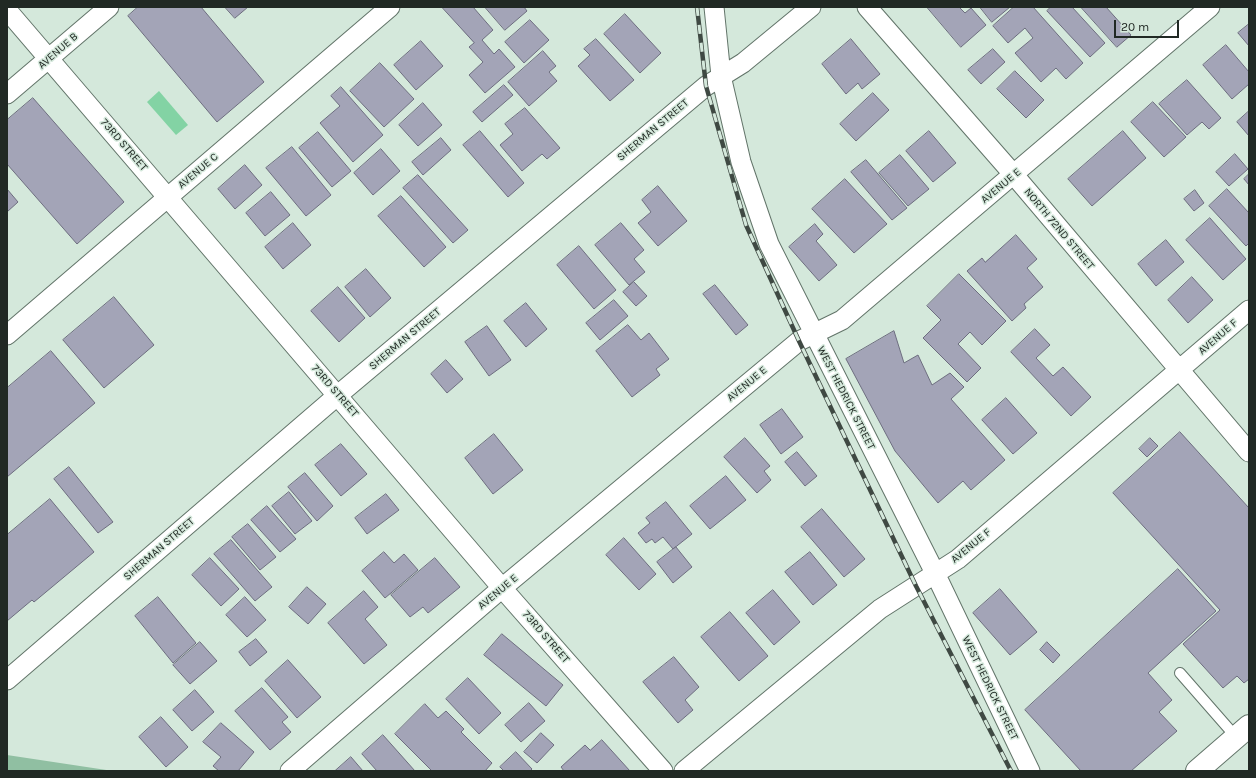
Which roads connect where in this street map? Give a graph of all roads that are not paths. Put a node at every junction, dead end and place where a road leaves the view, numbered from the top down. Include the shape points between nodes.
1 (108, 7) edge
2 (390, 7) edge
3 (714, 7) edge
4 (811, 7) edge
5 (867, 7) edge
6 (1210, 7) edge
7 (7, 10) edge
8 (48, 59) junction
9 (721, 76) junction
10 (7, 94) edge
11 (1014, 175) junction
12 (168, 196) junction
13 (1249, 310) edge
14 (814, 334) junction
15 (7, 335) edge
16 (1178, 370) junction
17 (338, 395) junction
18 (1249, 452) edge
19 (935, 573) junction
20 (502, 588) junction
21 (1180, 673) dead end
22 (7, 680) edge
23 (1242, 732) edge
24 (290, 771) edge
25 (663, 771) edge
26 (684, 771) edge
27 (1030, 771) edge
28 (1197, 771) edge

1 - 8 street, AVENUE B
2 - 12 street, AVENUE C
3 - 9 street, WEST HEDRICK STREET
4 - 9 street, SHERMAN STREET via 743,63
5 - 11 street, NORTH 72ND STREET
6 - 11 street, AVENUE E
7 - 8 street, 73RD STREET
8 - 10 street, AVENUE B
8 - 12 street, 73RD STREET
9 - 14 street, WEST HEDRICK STREET via 741,162 769,244
9 - 17 street, SHERMAN STREET
11 - 14 street, AVENUE E via 842,320
11 - 16 street, NORTH 72ND STREET
12 - 15 street, AVENUE C
12 - 17 street, 73RD STREET
13 - 16 street, AVENUE F
14 - 19 street, WEST HEDRICK STREET
14 - 20 street, AVENUE E via 799,341
16 - 18 street, NORTH 72ND STREET
16 - 19 street, AVENUE F via 958,559
17 - 20 street, 73RD STREET
17 - 22 street, SHERMAN STREET
19 - 26 street, AVENUE F via 880,609
19 - 27 street, WEST HEDRICK STREET
20 - 24 street, AVENUE E
20 - 25 street, 73RD STREET
21 - 23 lane
23 - 28 street

